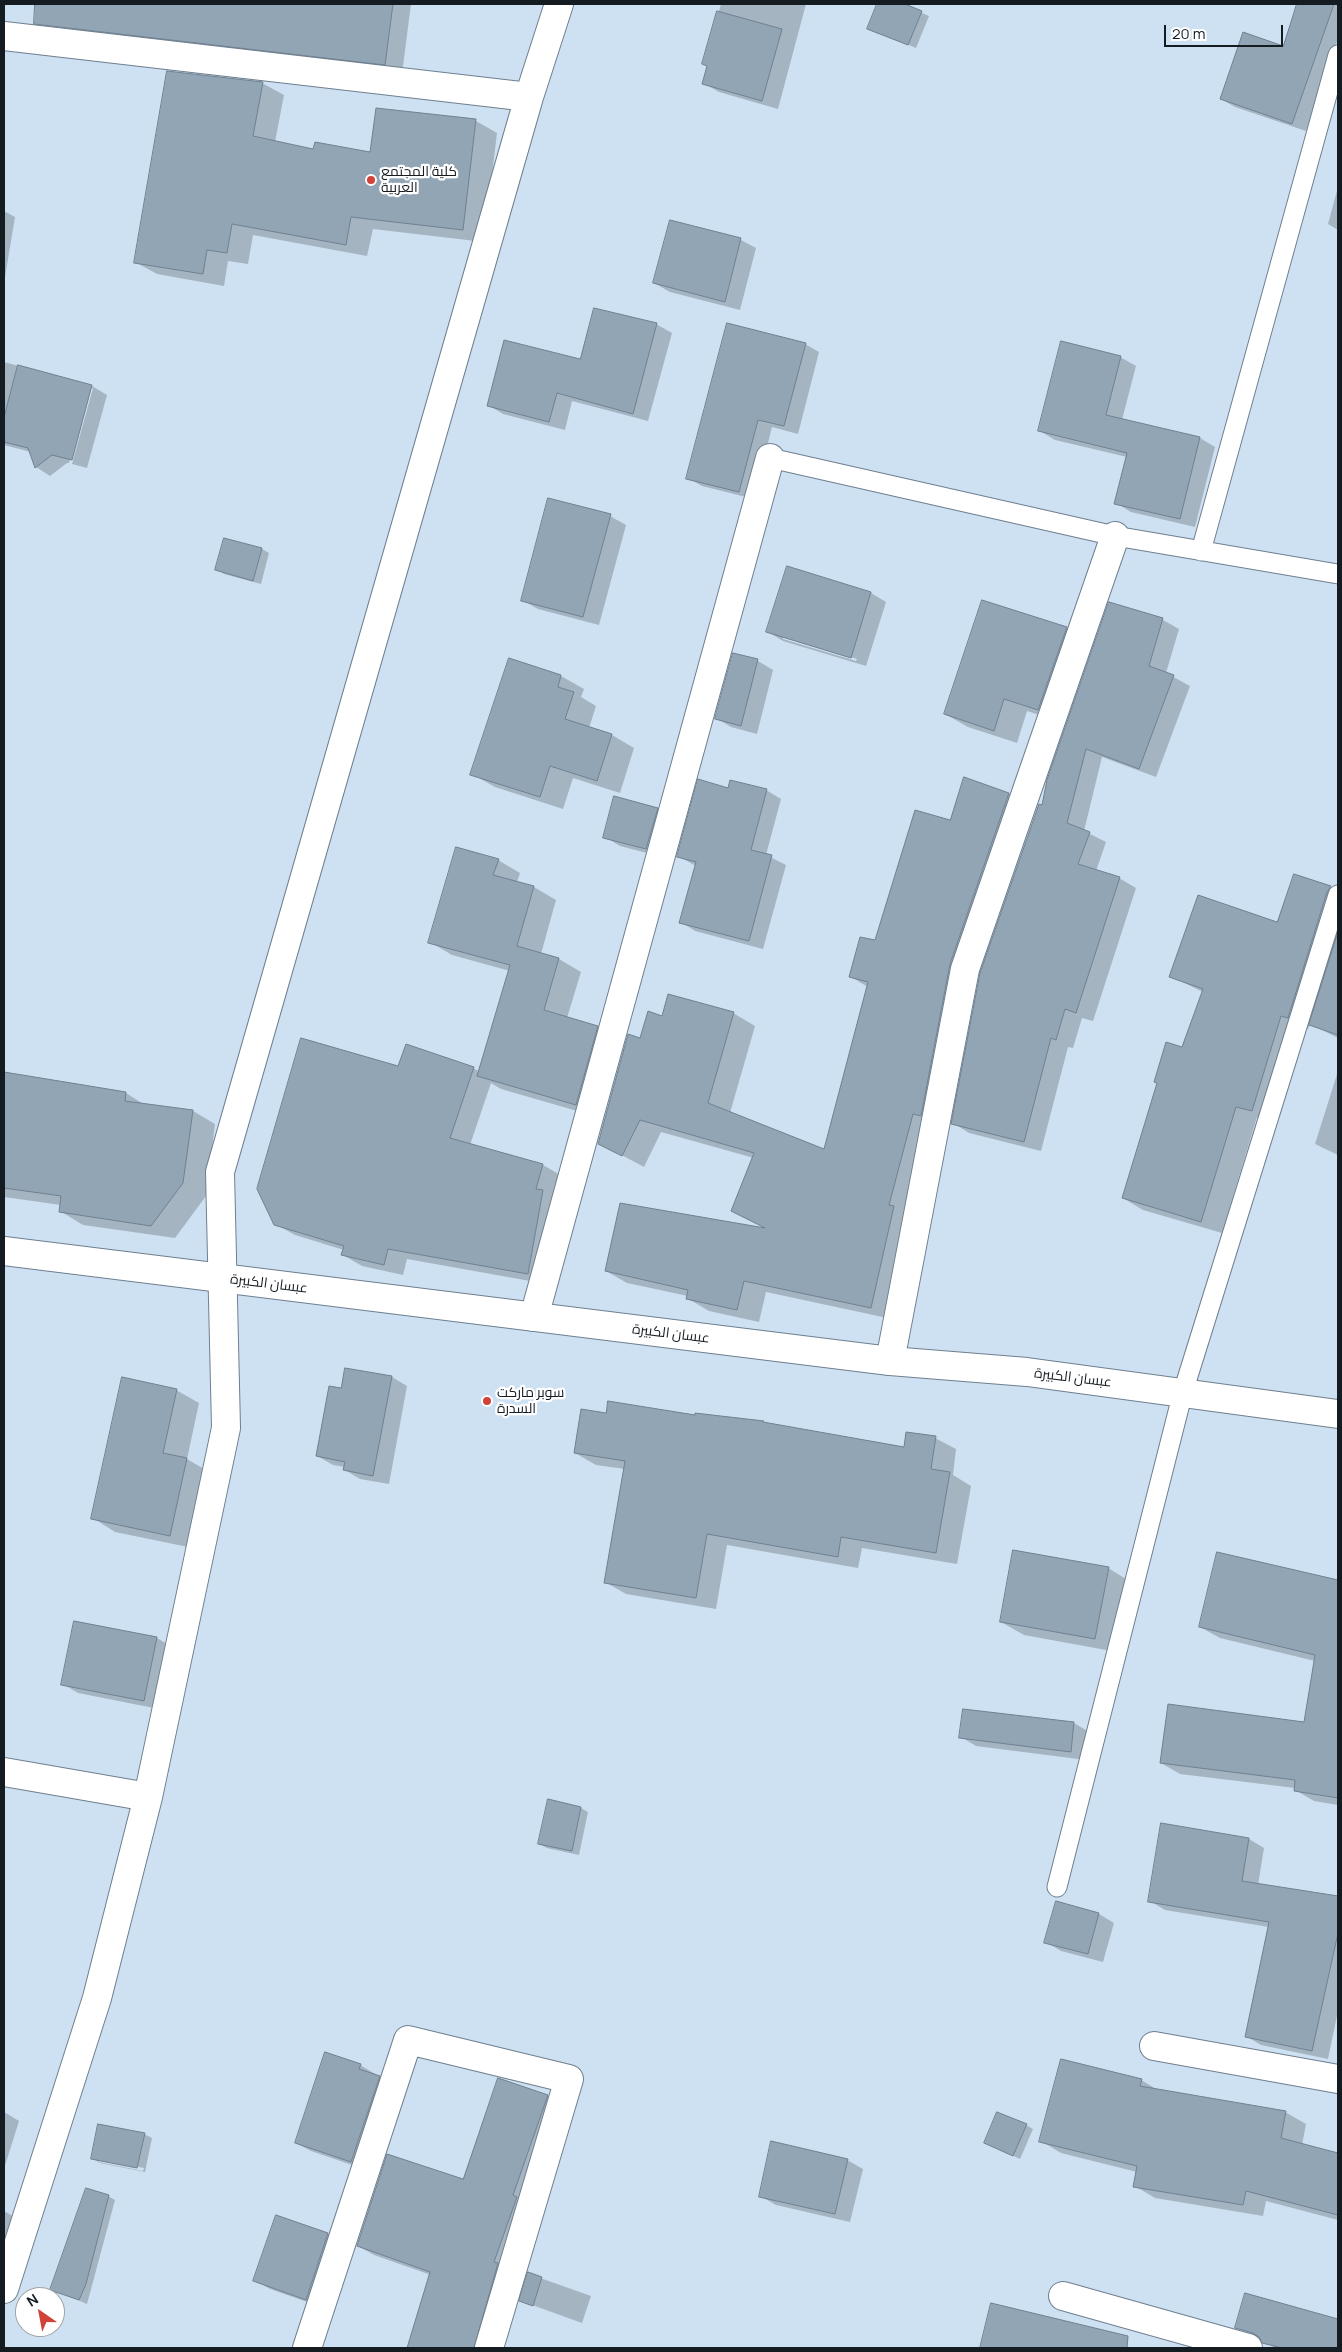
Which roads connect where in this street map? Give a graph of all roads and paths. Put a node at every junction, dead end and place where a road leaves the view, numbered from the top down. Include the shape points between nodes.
1 (559, 4) edge
2 (4, 36) edge
3 (1338, 55) edge
4 (529, 97) junction
5 (770, 458) joint
6 (1115, 536) junction
7 (1201, 552) junction
8 (1338, 574) edge
9 (1338, 895) edge
10 (4, 1251) edge
11 (222, 1278) junction
12 (534, 1318) junction
13 (890, 1361) junction
14 (1183, 1392) junction
15 (1338, 1414) edge
16 (4, 1772) edge
17 (148, 1797) junction
18 (1056, 1888) dead end
19 (1154, 2046) dead end
20 (1338, 2079) edge
21 (4, 2289) edge
22 (1063, 2296) dead end
23 (307, 2348) edge
24 (489, 2348) edge
25 (1248, 2348) edge

1 - 4 street
2 - 4 street
3 - 7 lane
4 - 11 street via 220,1172
5 - 6 lane
5 - 12 street
6 - 7 lane
6 - 13 street via 965,969
7 - 8 lane
9 - 14 lane
10 - 11 street, عبسان الكبيرة
11 - 12 street, عبسان الكبيرة
11 - 17 street via 226,1428
12 - 13 street, عبسان الكبيرة
13 - 14 street, عبسان الكبيرة via 1027,1372
14 - 15 street, عبسان الكبيرة
14 - 18 lane
16 - 17 street
17 - 21 street via 97,1998
19 - 20 street
22 - 25 street
23 - 24 street via 408,2040 568,2079

